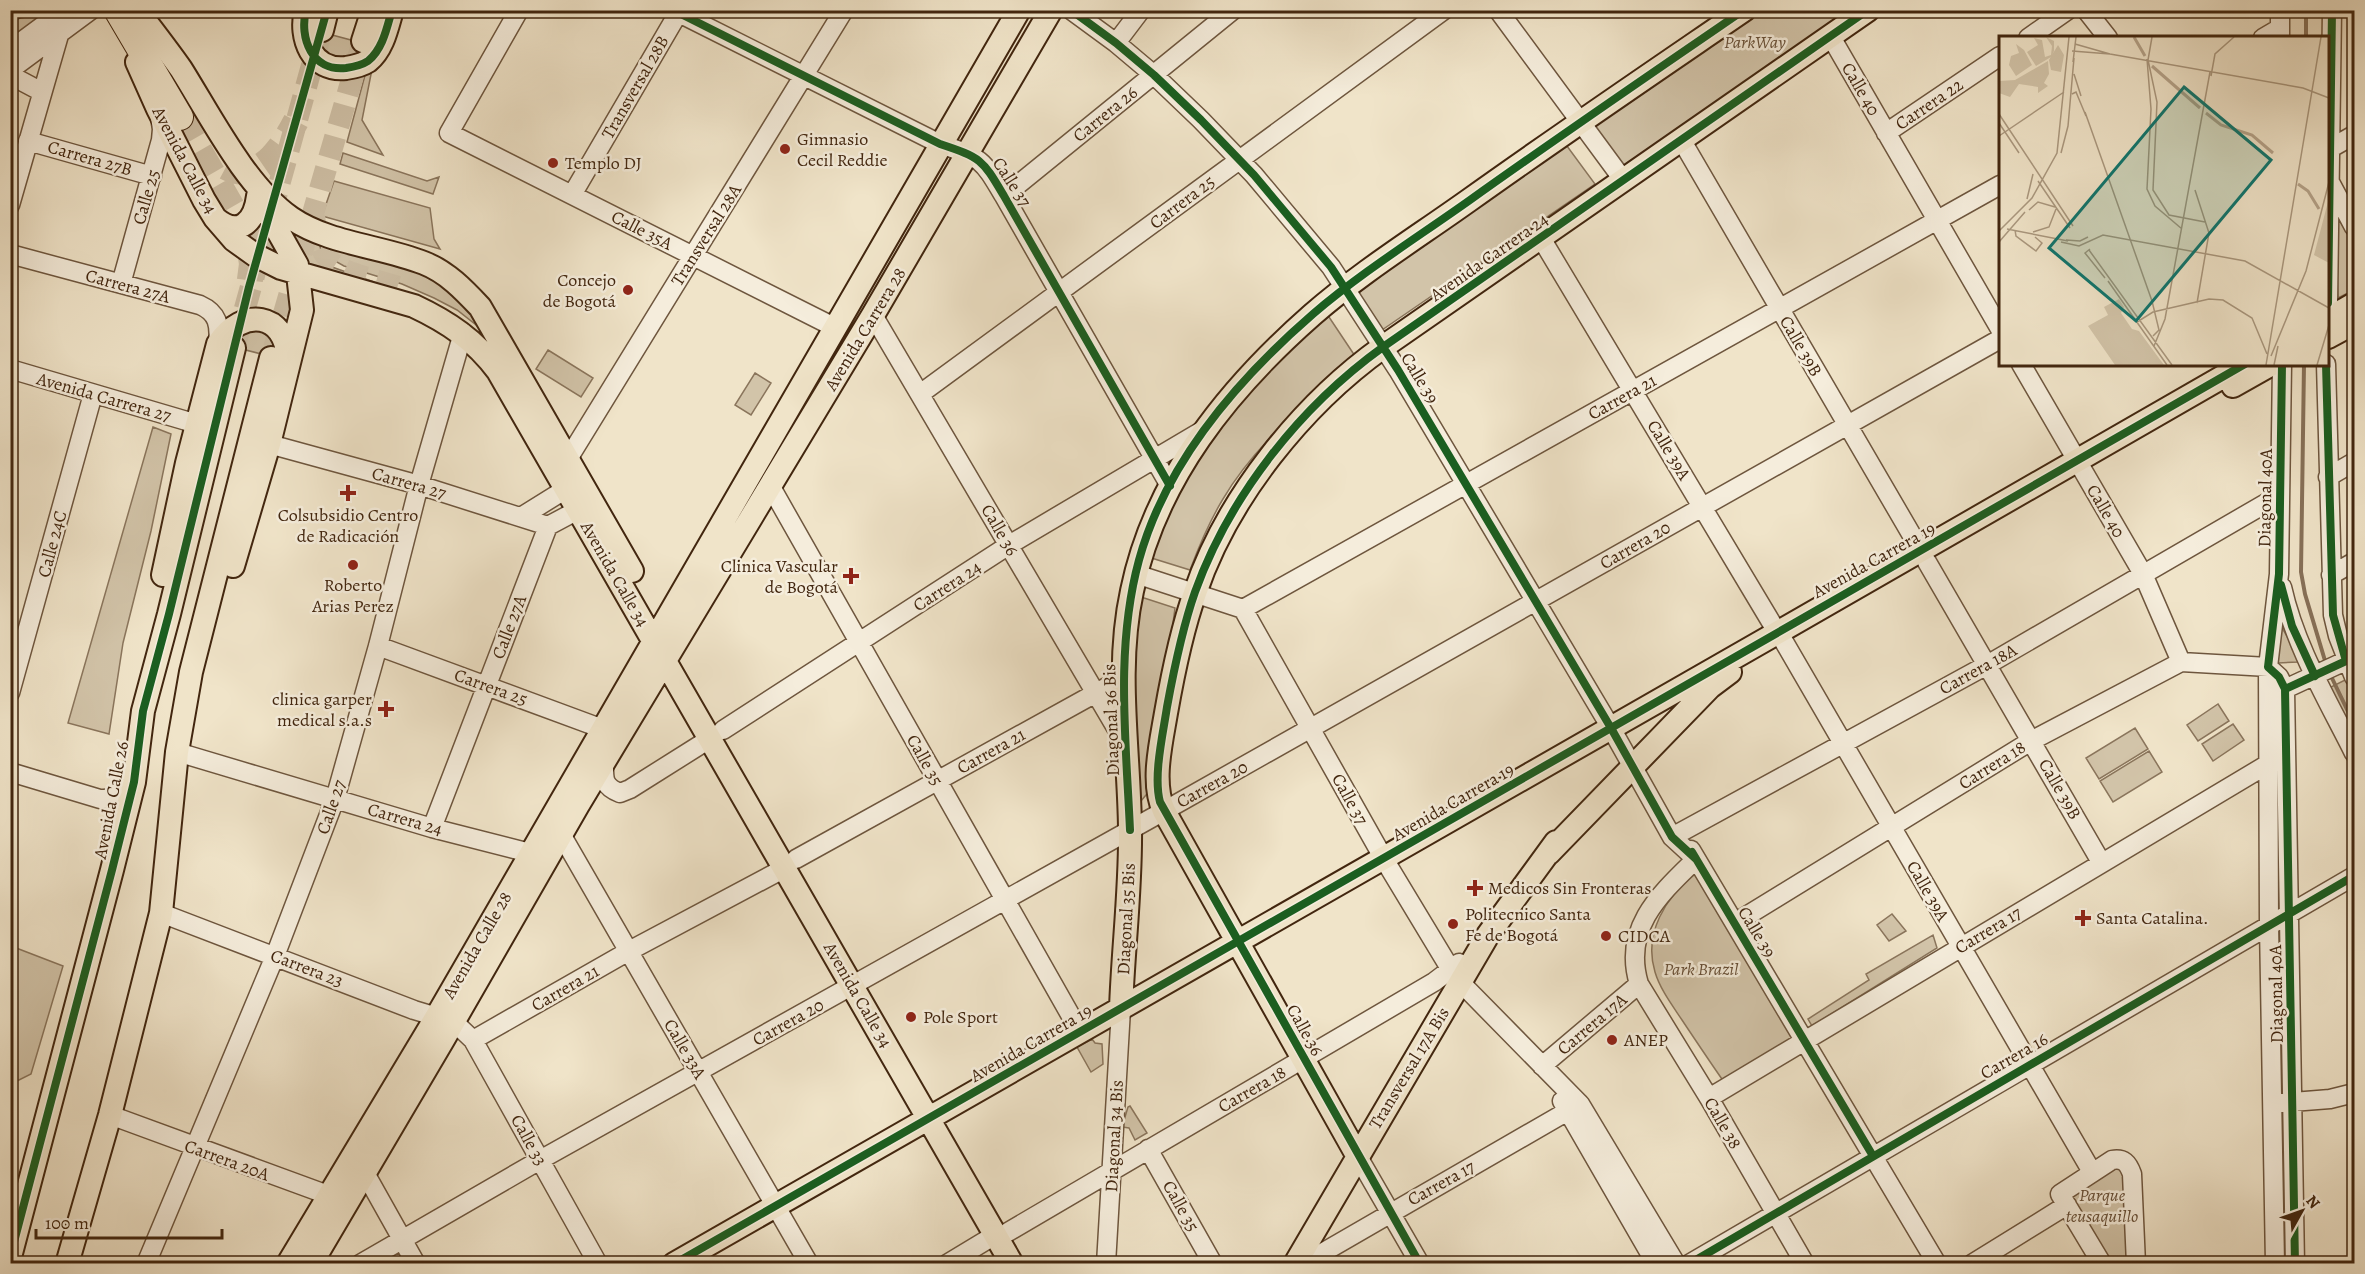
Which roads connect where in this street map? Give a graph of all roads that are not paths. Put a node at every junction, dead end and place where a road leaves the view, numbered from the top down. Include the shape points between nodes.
1 (64, 10) edge
2 (92, 10) edge
3 (116, 10) edge
4 (135, 10) edge
5 (306, 10) edge
6 (374, 10) edge
7 (392, 10) edge
8 (519, 10) edge
9 (844, 10) edge
10 (1019, 10) edge
11 (1051, 10) edge
12 (1071, 10) edge
13 (1141, 10) edge
14 (1233, 10) edge
15 (1444, 10) edge
16 (1498, 10) edge
17 (1744, 10) edge
18 (1868, 10) edge
19 (2068, 10) edge
20 (2086, 10) edge
21 (2332, 10) edge
22 (677, 11) edge
23 (2280, 25) edge
24 (59, 35) junction
25 (2031, 36) edge
26 (2106, 36) edge
27 (2266, 36) edge
28 (1831, 37) junction
29 (363, 41) tunnel mouth
30 (1116, 43) junction
31 (11, 49) edge
32 (1999, 57) edge
33 (10, 70) edge
34 (10, 75) edge
35 (1154, 75) junction
36 (803, 76) junction
37 (42, 92) junction
38 (176, 112) junction
39 (1580, 122) junction
40 (1887, 133) junction
41 (2355, 135) edge
42 (225, 140) junction
43 (28, 141) junction
44 (1682, 141) junction
45 (940, 144) junction
46 (2331, 148) junction
47 (967, 153) junction
48 (1239, 159) junction
49 (152, 176) junction
50 (1624, 181) junction
51 (2330, 183) junction
52 (1999, 186) edge
53 (572, 195) junction
54 (258, 196) junction
55 (1004, 196) junction
56 (10, 205) edge
57 (2352, 216) edge
58 (215, 218) junction
59 (1938, 220) junction
60 (1541, 238) junction
61 (2329, 243) edge
62 (10, 254) edge
63 (693, 256) junction
64 (299, 273) junction
65 (121, 284) junction
66 (343, 285) junction
67 (398, 287) tunnel mouth
68 (1346, 290) junction
69 (1060, 293) junction
70 (2355, 304) edge
71 (1780, 309) junction
72 (302, 310) junction
73 (873, 315) junction
74 (2329, 318) edge
75 (2355, 323) edge
76 (1999, 326) edge
77 (834, 327) junction
78 (463, 333) junction
79 (2329, 336) edge
80 (1999, 340) edge
81 (226, 346) junction
82 (1383, 347) junction
83 (280, 359) junction
84 (2022, 366) edge
85 (2242, 366) edge
86 (2268, 366) edge
87 (2282, 366) edge
88 (2326, 366) edge
89 (10, 369) edge
90 (525, 388) junction
91 (1634, 391) junction
92 (93, 394) junction
93 (920, 394) junction
94 (197, 424) junction
95 (1848, 427) junction
96 (1205, 429) junction
97 (269, 444) junction
98 (568, 459) junction
99 (1155, 459) junction
100 (2355, 462) edge
101 (2080, 466) junction
102 (2328, 477) junction
103 (419, 485) junction
104 (1466, 485) junction
105 (1170, 486) junction
106 (771, 487) junction
107 (566, 489) junction
108 (2280, 495) junction
109 (1703, 506) junction
110 (578, 510) junction
111 (521, 518) junction
112 (548, 526) junction
113 (1009, 545) junction
114 (1924, 556) junction
115 (2355, 562) edge
116 (1136, 574) junction
117 (2143, 574) junction
118 (2279, 574) junction
119 (2331, 575) junction
120 (1195, 593) junction
121 (1535, 601) junction
122 (1243, 609) junction
123 (1780, 636) junction
124 (664, 642) junction
125 (858, 642) junction
126 (378, 646) junction
127 (2181, 662) junction
128 (2349, 664) edge
129 (1987, 665) junction
130 (2268, 667) junction
131 (2317, 675) junction
132 (1123, 678) junction
133 (1708, 680) junction
134 (486, 685) junction
135 (2285, 689) junction
136 (10, 693) edge
137 (1096, 693) junction
138 (143, 711) junction
139 (1611, 728) junction
140 (603, 729) junction
141 (1311, 729) junction
142 (717, 734) junction
143 (2031, 741) junction
144 (1842, 743) junction
145 (1126, 745) junction
146 (177, 752) junction
147 (2355, 753) edge
148 (1633, 759) junction
149 (604, 761) junction
150 (2268, 764) junction
151 (10, 772) edge
152 (937, 781) junction
153 (134, 782) junction
154 (336, 799) junction
155 (1164, 812) junction
156 (432, 828) junction
157 (1892, 828) junction
158 (1130, 830) junction
159 (561, 834) junction
160 (1676, 834) junction
161 (530, 853) junction
162 (1384, 859) junction
163 (1696, 859) junction
164 (2101, 862) junction
165 (790, 863) junction
166 (2355, 876) edge
167 (1004, 900) junction
168 (161, 913) junction
169 (2290, 913) junction
170 (1735, 923) junction
171 (2269, 925) junction
172 (1238, 942) junction
173 (1960, 947) junction
174 (629, 951) junction
175 (275, 956) junction
176 (1456, 976) junction
177 (858, 983) junction
178 (1639, 984) junction
179 (1121, 1009) junction
180 (445, 1019) junction
181 (1080, 1032) junction
182 (472, 1040) junction
183 (1805, 1041) junction
184 (1303, 1059) junction
185 (2029, 1064) junction
186 (1542, 1066) junction
187 (698, 1072) junction
188 (2355, 1093) edge
189 (1709, 1098) junction
190 (2292, 1102) junction
191 (2271, 1103) junction
192 (1574, 1108) junction
193 (110, 1115) junction
194 (934, 1116) junction
195 (194, 1148) junction
196 (1148, 1149) junction
197 (1357, 1155) junction
198 (1873, 1156) junction
199 (540, 1160) junction
200 (1113, 1170) junction
201 (2092, 1172) junction
202 (365, 1173) junction
203 (1623, 1188) junction
204 (337, 1199) junction
205 (2067, 1205) junction
206 (776, 1206) junction
207 (1390, 1212) junction
208 (1775, 1213) junction
209 (1002, 1233) junction
210 (403, 1240) junction
211 (10, 1257) edge
212 (67, 1263) edge
213 (146, 1263) edge
214 (288, 1263) edge
215 (311, 1263) edge
216 (360, 1263) edge
217 (416, 1263) edge
218 (598, 1263) edge
219 (675, 1263) edge
220 (809, 1263) edge
221 (947, 1263) edge
222 (1012, 1263) edge
223 (1026, 1263) edge
224 (1106, 1263) edge
225 (1213, 1263) edge
226 (1295, 1263) edge
227 (1303, 1263) edge
228 (1420, 1263) edge
229 (1656, 1263) edge
230 (1676, 1263) edge
231 (1689, 1263) edge
232 (1805, 1263) edge
233 (1938, 1263) edge
234 (1972, 1263) edge
235 (2102, 1263) edge
236 (2136, 1263) edge
237 (2275, 1263) edge
238 (2295, 1263) edge

1 - 31 street
2 - 24 street
3 - 38 highway
4 - 38 highway
4 - 42 main road, Avenida Calle 34 via 179,67
5 - 7 main road via 303,24 307,46 319,62 340,69 369,60 381,43
6 - 29 main road
8 - 53 street, Calle 35A via 449,134
9 - 36 street, Transversal 28A
10 - 45 main road, Avenida Carrera 28
11 - 47 main road, Avenida Carrera 28
12 - 30 street, Calle 39
13 - 30 street
14 - 35 street, Carrera 26
15 - 48 street, Carrera 25
16 - 39 street
17 - 39 main road
18 - 28 main road, Avenida Carrera 24
19 - 25 street
20 - 26 street
21 - 46 street
22 - 36 street, Calle 37
22 - 53 street, Transversal 28B
23 - 27 street
24 - 33 street
24 - 37 street
28 - 40 street, Calle 40
28 - 44 main road, Avenida Carrera 24
30 - 35 street, Calle 39
32 - 40 street, Carrera 22
34 - 37 street
35 - 48 street, Calle 39
35 - 55 street, Carrera 26
36 - 45 street, Calle 37
36 - 63 street, Transversal 28A
37 - 43 street
38 - 49 street, Calle 25 via 162,129
38 - 58 main road, Avenida Calle 34
39 - 50 street
39 - 68 main road
40 - 59 street, Calle 40
41 - 46 street
42 - 54 main road
42 - 90 main road, Avenida Calle 34 via 253,181 292,218 313,230 424,263 444,273 480,308
43 - 49 street, Carrera 27B
43 - 56 street
44 - 50 main road, Avenida Carrera 24
44 - 71 street, Calle 39B
45 - 47 street, Calle 37
45 - 77 main road, Avenida Carrera 28
46 - 51 street
47 - 55 street, Calle 37 via 987,167
47 - 73 main road, Avenida Carrera 28
48 - 68 street, Calle 39 via 1322,255
48 - 69 street, Carrera 25
49 - 65 street, Calle 25
50 - 60 main road, Avenida Carrera 24
51 - 57 street
51 - 61 street
52 - 59 street, Carrera 21
53 - 63 street, Calle 35A
54 - 58 main road via 254,214 244,225 228,227
54 - 64 main road
55 - 69 street, Calle 37
58 - 64 main road, Avenida Calle 34 via 234,240 255,255
59 - 71 street, Carrera 21
59 - 76 street, Calle 40
60 - 82 main road, Avenida Carrera 24
60 - 91 street, Calle 39A
62 - 65 street, Carrera 27A
63 - 77 street, Calle 35A
63 - 98 street, Transversal 28A
64 - 66 main road, Avenida Calle 34
64 - 72 main road
65 - 81 street, Carrera 27A via 208,309 219,324
66 - 72 main road via 320,292
66 - 78 main road, Avenida Calle 34 via 414,306
67 - 90 main road via 468,321 503,356
68 - 82 street, Calle 39
68 - 96 main road via 1256,369
69 - 93 street, Carrera 25
69 - 99 street, Calle 37
70 - 74 main road
71 - 91 street, Carrera 21
71 - 95 street, Calle 39B
72 - 83 main road
73 - 93 street, Calle 36
73 - 106 main road, Avenida Carrera 28
75 - 79 main road
77 - 124 main road, Avenida Carrera 28
78 - 103 street, Calle 27
78 - 107 main road, Avenida Calle 34 via 498,371
80 - 95 street, Carrera 20
81 - 83 main road via 229,330 236,324 258,320 282,334 286,342
81 - 94 main road
81 - 138 main road, Avenida Calle 26 via 169,614
82 - 104 street, Calle 39
82 - 120 main road, Avenida Carrera 24 via 1339,382 1273,454 1238,504
83 - 97 main road
83 - 146 main road via 191,672
84 - 101 street, Calle 40
85 - 101 main road, Avenida Carrera 19
86 - 101 main road, Avenida Carrera 19
87 - 108 street, Diagonal 40A
88 - 102 street
89 - 92 street, Avenida Carrera 27
90 - 98 main road, Avenida Calle 34
91 - 104 street, Carrera 21
91 - 109 street, Calle 39A
92 - 94 street, Avenida Carrera 27
92 - 136 street, Calle 24C
93 - 113 street, Calle 36
94 - 138 main road via 155,612
95 - 109 street, Carrera 20
95 - 114 street, Calle 39B
96 - 99 street, Carrera 24
96 - 105 main road
97 - 103 street, Carrera 27
97 - 146 main road
98 - 124 main road, Avenida Calle 34
99 - 105 street, Calle 37
99 - 113 street, Carrera 24
100 - 102 street
101 - 114 main road, Avenida Carrera 19
101 - 117 street, Calle 40
102 - 119 street
103 - 111 street, Carrera 27
103 - 126 street, Calle 27
104 - 121 street, Calle 39
104 - 122 street, Carrera 21
105 - 116 main road via 1146,539
106 - 124 main road, Avenida Carrera 28
106 - 125 street, Calle 35
107 - 110 main road, Avenida Calle 34
107 - 111 street
108 - 117 street, Carrera 18A
108 - 118 street, Diagonal 40A
109 - 121 street, Carrera 20
109 - 123 street, Calle 39A
110 - 112 street
110 - 124 main road, Avenida Calle 34
111 - 112 street, Carrera 27
112 - 134 street, Calle 27A
113 - 125 street, Carrera 24
113 - 137 street, Calle 36
114 - 123 main road, Avenida Carrera 19
114 - 129 street, Calle 39B
115 - 119 street
116 - 120 street
116 - 132 main road, Diagonal 36 Bis via 1128,612
117 - 127 street, Calle 40
117 - 129 street, Carrera 18A
118 - 130 street, Diagonal 40A
118 - 131 street via 2292,626
119 - 128 street via 2333,615
120 - 122 street
120 - 155 main road via 1164,724 1158,791
121 - 139 street, Calle 39
121 - 141 street, Carrera 20
122 - 141 street, Calle 37
123 - 133 main road, Avenida Carrera 19
123 - 144 street, Calle 39A
124 - 140 main road, Avenida Calle 28
124 - 142 main road, Avenida Calle 34
124 - 149 main road, Avenida Calle 28
125 - 142 street, Carrera 24
125 - 152 street, Calle 35
126 - 134 street, Carrera 25
126 - 154 street, Calle 27
127 - 130 street
127 - 143 street, Carrera 18
128 - 131 street
129 - 143 street, Calle 39B
129 - 144 street, Carrera 18A
130 - 135 street
130 - 150 street, Diagonal 40A
131 - 135 street
131 - 147 street
132 - 137 street, Carrera 21
132 - 145 main road, Diagonal 36 Bis
133 - 139 main road, Avenida Carrera 19
133 - 148 main road, Transversal 17A Bis
134 - 140 street, Carrera 25
134 - 156 street, Calle 27A
135 - 169 street, Diagonal 40A
137 - 145 street, Calle 36
137 - 152 street, Carrera 21
138 - 153 main road, Avenida Calle 26
139 - 148 street, Calle 39
139 - 162 main road, Avenida Carrera 19
140 - 161 main road, Avenida Calle 28
141 - 155 street, Carrera 20
141 - 162 street, Calle 37
142 - 149 street, Carrera 24 via 620,793 605,782
142 - 165 main road, Avenida Calle 34
143 - 157 street, Carrera 18
143 - 164 street, Calle 39B
144 - 157 street, Calle 39A
144 - 160 street, Carrera 18A
145 - 158 main road, Diagonal 36 Bis
146 - 154 street, Carrera 24
146 - 168 main road
148 - 160 street, Calle 39
148 - 176 main road, Transversal 17A Bis via 1549,853
149 - 159 main road, Avenida Calle 28
150 - 164 street, Carrera 17
150 - 171 street, Diagonal 40A
151 - 153 street via 111,800
152 - 165 street, Carrera 21
152 - 167 street, Calle 35
153 - 211 main road, Avenida Calle 26
154 - 156 street, Carrera 24
154 - 175 street, Calle 27
155 - 158 street, Carrera 20
155 - 172 main road, Calle 36
156 - 161 street, Carrera 24
157 - 170 street, Carrera 18
157 - 173 street, Calle 39A
158 - 167 street, Carrera 20
158 - 179 main road, Diagonal 35 Bis
159 - 174 street, Calle 33A
159 - 180 main road, Avenida Calle 28
160 - 163 street, Calle 39
161 - 180 main road, Avenida Calle 28
162 - 172 main road, Avenida Carrera 19
162 - 176 street, Calle 37
163 - 170 street, Calle 39
163 - 178 street, Carrera 17A via 1645,916 1635,946
164 - 173 street, Carrera 17
165 - 174 street, Carrera 21
165 - 177 main road, Avenida Calle 34
166 - 169 street, Carrera 16
167 - 177 street, Carrera 20
167 - 181 street, Calle 35
168 - 175 street, Carrera 23
168 - 193 main road
169 - 171 street, Carrera 16
169 - 190 street, Diagonal 40A
170 - 183 street, Calle 39
171 - 185 street, Carrera 16
171 - 191 street, Diagonal 40A
172 - 179 main road, Avenida Carrera 19
172 - 184 main road, Calle 36
173 - 183 street, Carrera 17
173 - 185 street, Calle 39A
174 - 182 street, Carrera 21
174 - 187 street, Calle 33A
175 - 180 street, Carrera 23
175 - 195 street, Calle 27
176 - 184 street, Carrera 18
176 - 186 street, Calle 37
176 - 197 main road, Transversal 17A Bis
177 - 187 street, Carrera 20
177 - 194 main road, Avenida Calle 34
178 - 186 street, Carrera 17A
178 - 189 street, Calle 38
179 - 181 main road, Avenida Carrera 19
179 - 200 street, Diagonal 34 Bis
180 - 182 street, Calle 33
180 - 202 main road, Avenida Calle 28
180 - 204 main road, Avenida Calle 28
181 - 194 main road, Avenida Carrera 19
182 - 199 street, Calle 33
183 - 189 street, Carrera 17
183 - 198 street, Calle 39
184 - 196 street, Carrera 18
184 - 197 main road, Calle 36
185 - 198 street, Carrera 16
185 - 201 street, Calle 39A
186 - 192 street, Calle 37
187 - 199 street, Carrera 20
187 - 206 street, Calle 33A
188 - 190 street via 2330,1100
189 - 208 street, Calle 38
190 - 191 street
190 - 238 street, Diagonal 40A
191 - 237 street, Diagonal 40A
192 - 203 street, Calle 37
192 - 207 street, Carrera 17
193 - 195 street, Carrera 20A
193 - 212 main road
194 - 206 main road, Avenida Carrera 19
194 - 209 main road, Avenida Calle 34
195 - 204 street, Carrera 20A
195 - 213 street, Calle 27
196 - 200 street, Carrera 18
196 - 225 street, Calle 35
197 - 207 street, Calle 36
197 - 226 main road, Transversal 17A Bis
198 - 208 street, Carrera 16
198 - 233 street, Calle 39
199 - 210 street, Carrera 20
199 - 218 street, Calle 33
200 - 209 street, Carrera 18
200 - 224 street, Diagonal 34 Bis
201 - 205 street via 2060,1194
201 - 236 street via 2112,1160 2128,1164 2133,1179
202 - 204 main road, Avenida Calle 28
202 - 210 street
203 - 229 street, Calle 37
203 - 230 street, Calle 37
204 - 214 main road, Avenida Calle 28
204 - 215 main road, Avenida Calle 28
205 - 234 street
205 - 235 street
206 - 219 main road, Avenida Carrera 19
206 - 220 street, Calle 33A
207 - 227 street, Carrera 17
207 - 228 street, Calle 36
208 - 231 street, Carrera 16
208 - 232 street, Calle 38
209 - 221 street, Carrera 18
209 - 222 main road, Avenida Calle 34
209 - 223 main road, Avenida Calle 34
210 - 216 street, Carrera 20
210 - 217 street

